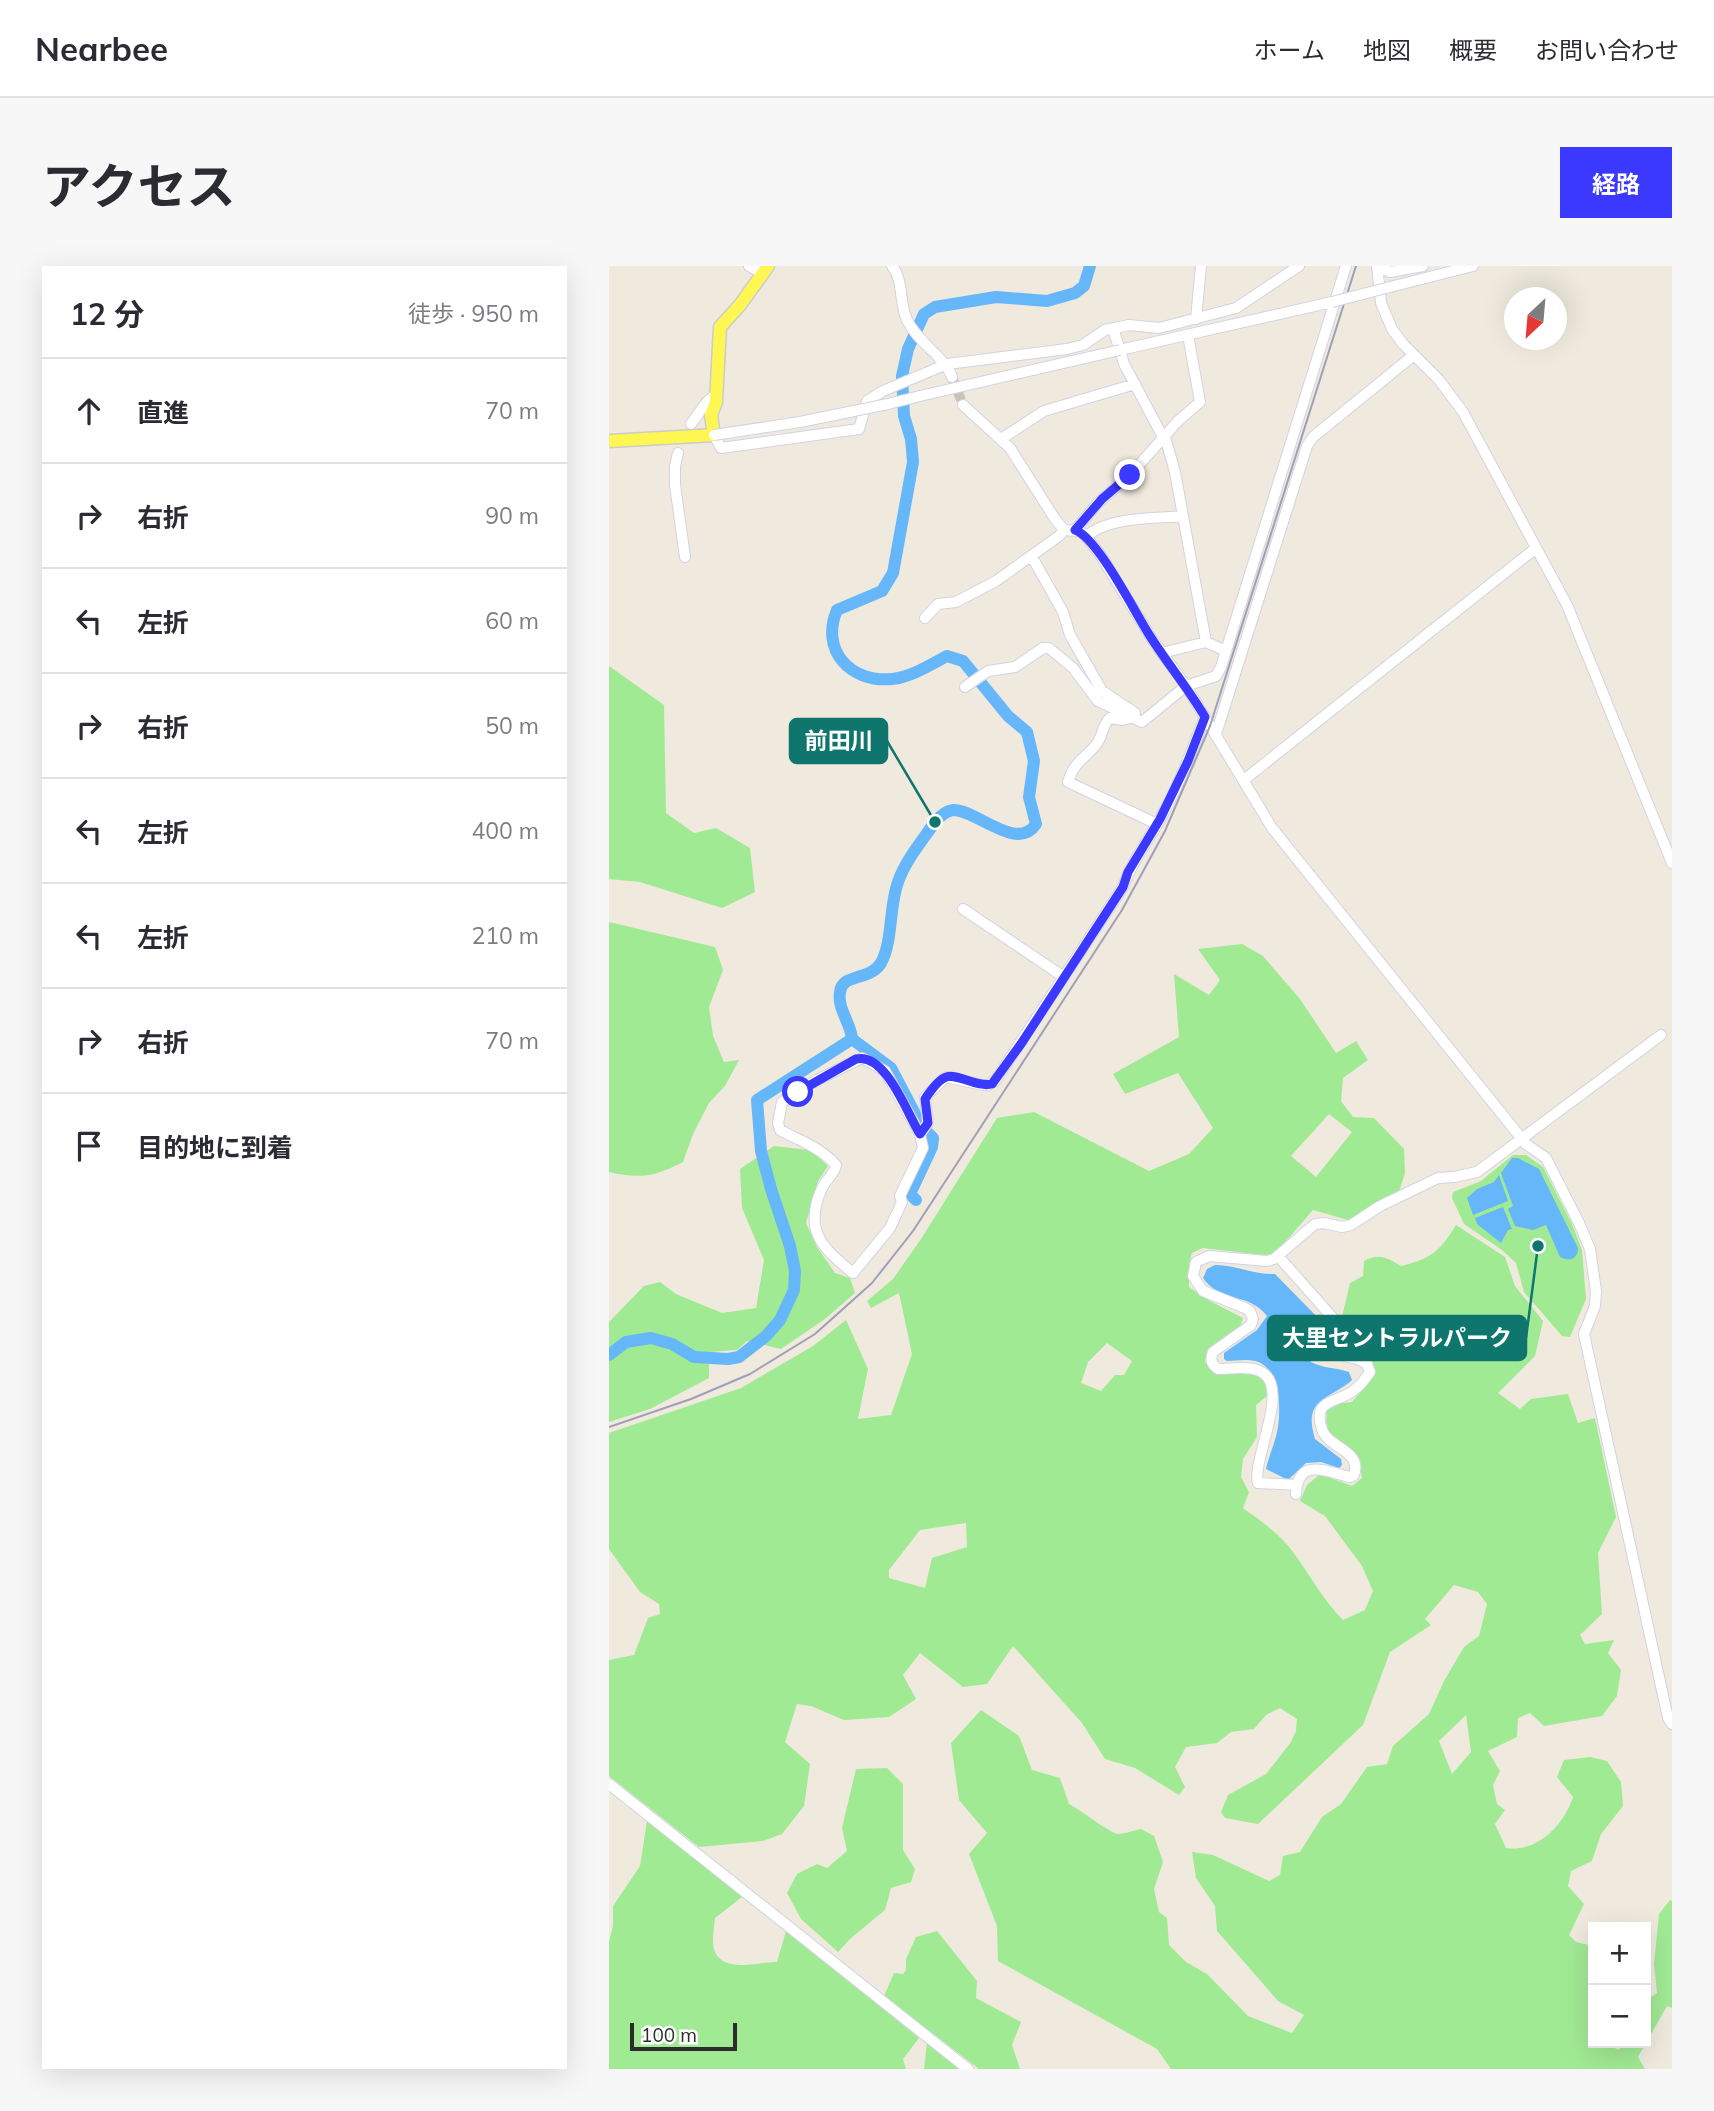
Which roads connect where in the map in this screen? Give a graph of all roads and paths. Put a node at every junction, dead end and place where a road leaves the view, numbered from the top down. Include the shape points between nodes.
1 (750, 266) edge
2 (892, 266) edge
3 (1201, 266) edge
4 (1300, 266) edge
5 (1346, 266) edge
6 (1377, 266) edge
7 (1423, 266) edge
8 (1473, 266) edge
9 (765, 270) edge
10 (1196, 319) junction
11 (1113, 328) junction
12 (1188, 335) junction
13 (1120, 350) junction
14 (1415, 355) junction
15 (947, 364) junction
16 (952, 377) tunnel mouth
17 (1135, 384) junction
18 (717, 393) junction
19 (963, 405) tunnel mouth
20 (691, 424) dead end
21 (714, 435) junction
22 (1165, 438) junction
23 (1001, 439) junction
24 (609, 441) edge
25 (678, 453) dead end
26 (1183, 516) junction
27 (1070, 530) junction
28 (1086, 536) junction
29 (1536, 548) junction
30 (1033, 556) junction
31 (685, 557) dead end
32 (925, 618) dead end
33 (1206, 642) junction
34 (1226, 651) junction
35 (1162, 653) junction
36 (968, 685) dead end
37 (1186, 686) junction
38 (1205, 717) junction
39 (1132, 718) junction
40 (1144, 720) junction
41 (1216, 734) junction
42 (1245, 779) junction
43 (1157, 824) junction
44 (1672, 863) edge
45 (963, 909) dead end
46 (1064, 976) junction
47 (1661, 1035) dead end
48 (923, 1131) junction
49 (1521, 1137) junction
50 (1278, 1256) junction
51 (1672, 1724) edge
52 (609, 1784) edge
53 (968, 2069) edge

1 - 9 street
2 - 15 street via 906,318
3 - 10 street
4 - 10 street via 1236,308
5 - 34 street
6 - 7 street via 1390,272
6 - 14 street via 1385,313 1398,338
8 - 12 street, bridge
9 - 18 main road via 720,327
10 - 11 street via 1159,328
11 - 13 street
11 - 15 street via 1067,349
12 - 13 street
12 - 22 street via 1201,402
13 - 17 street
13 - 21 street, bridge via 800,422
14 - 29 street via 1463,412
14 - 41 street via 1307,446
15 - 16 street
15 - 21 street via 867,401 859,429 721,448
17 - 22 street
17 - 23 street via 1044,411
18 - 20 street
18 - 21 main road via 711,415
19 - 23 street
21 - 24 main road
22 - 26 street
22 - 27 street
23 - 27 street via 1055,519
25 - 31 street via 675,485
26 - 28 street via 1113,523
26 - 33 street
27 - 28 street
27 - 30 street
28 - 35 street
29 - 42 street
29 - 44 street via 1582,640
30 - 32 street via 964,598 939,604
30 - 40 street via 1102,691
33 - 34 street
33 - 35 street
34 - 37 street via 1216,676
35 - 37 street
36 - 39 street via 988,671 1015,667 1049,648 1073,668 1098,701
37 - 38 street
37 - 40 street
38 - 41 street
38 - 43 street
39 - 40 street
39 - 43 street via 1108,718 1097,743 1080,759 1068,782
41 - 42 street
42 - 49 street via 1272,828
43 - 46 street via 1123,887
45 - 46 street
46 - 48 street via 995,1081 983,1085 946,1077 925,1097 928,1123
47 - 49 street
48 - 48 street via 885,1071 862,1058 782,1102 780,1130 813,1146 836,1165 816,1204 814,1228 822,1244 853,1273 897,1214 900,1196 923,1148
49 - 50 street via 1477,1172 1438,1178 1351,1225 1315,1224
49 - 51 street via 1546,1158 1590,1249 1595,1306 1584,1334
50 - 50 street via 1266,1261 1209,1256 1196,1262 1193,1276 1203,1291 1250,1311 1254,1319 1213,1352 1211,1359 1218,1369 1255,1369 1268,1379 1272,1388 1270,1428 1258,1483 1297,1490 1307,1471 1354,1475 1355,1463 1349,1454 1322,1430 1322,1408 1349,1394 1370,1372 1360,1359 1332,1352 1333,1318
52 - 53 street

